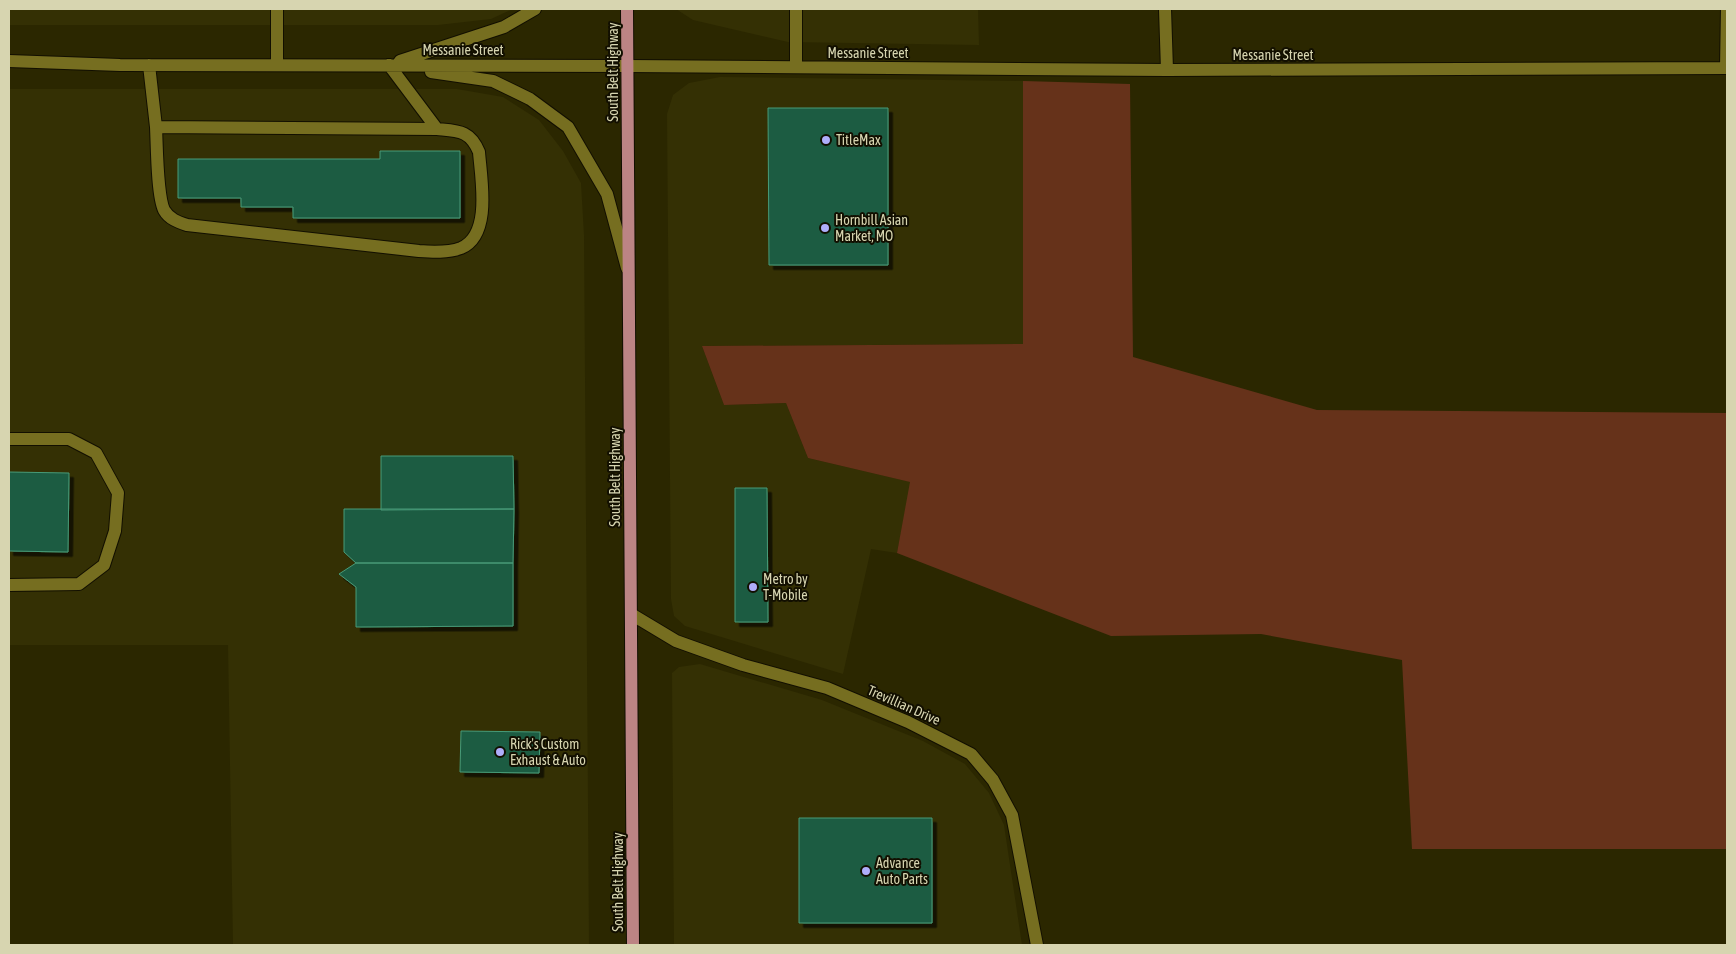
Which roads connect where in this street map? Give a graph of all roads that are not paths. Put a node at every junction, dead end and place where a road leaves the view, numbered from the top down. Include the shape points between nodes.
1 (276, 9) edge
2 (535, 9) edge
3 (627, 9) edge
4 (796, 9) edge
5 (1165, 9) edge
6 (1727, 9) edge
7 (9, 61) edge
8 (149, 65) junction
9 (277, 65) junction
10 (389, 65) junction
11 (628, 66) junction
12 (796, 67) junction
13 (1726, 68) edge
14 (1167, 70) junction
15 (156, 127) junction
16 (437, 129) junction
17 (629, 277) junction
18 (9, 439) edge
19 (9, 585) edge
20 (631, 614) junction
21 (633, 945) edge
22 (1037, 945) edge

1 - 9 street
2 - 10 street via 504,27
3 - 11 main road, South Belt Highway
4 - 12 street
5 - 14 street
6 - 13 street
7 - 8 street, Messanie Street
8 - 9 street, Messanie Street
8 - 15 street
9 - 10 street, Messanie Street
10 - 11 street, Messanie Street
10 - 16 street
10 - 17 street via 493,81 530,99 568,127 607,194
11 - 12 street, Messanie Street
11 - 17 main road, South Belt Highway
12 - 14 street, Messanie Street
13 - 14 street, Messanie Street
15 - 16 street
15 - 16 street via 161,200 165,212 174,221 443,252 470,243 478,232 482,206 479,152 475,144 461,132
17 - 20 main road, South Belt Highway
18 - 19 street via 69,439 96,453 118,493 115,532 104,565 79,584
20 - 21 main road, South Belt Highway
20 - 22 street, Trevillian Drive via 676,641 827,688 908,722 971,754 993,780 1012,815

